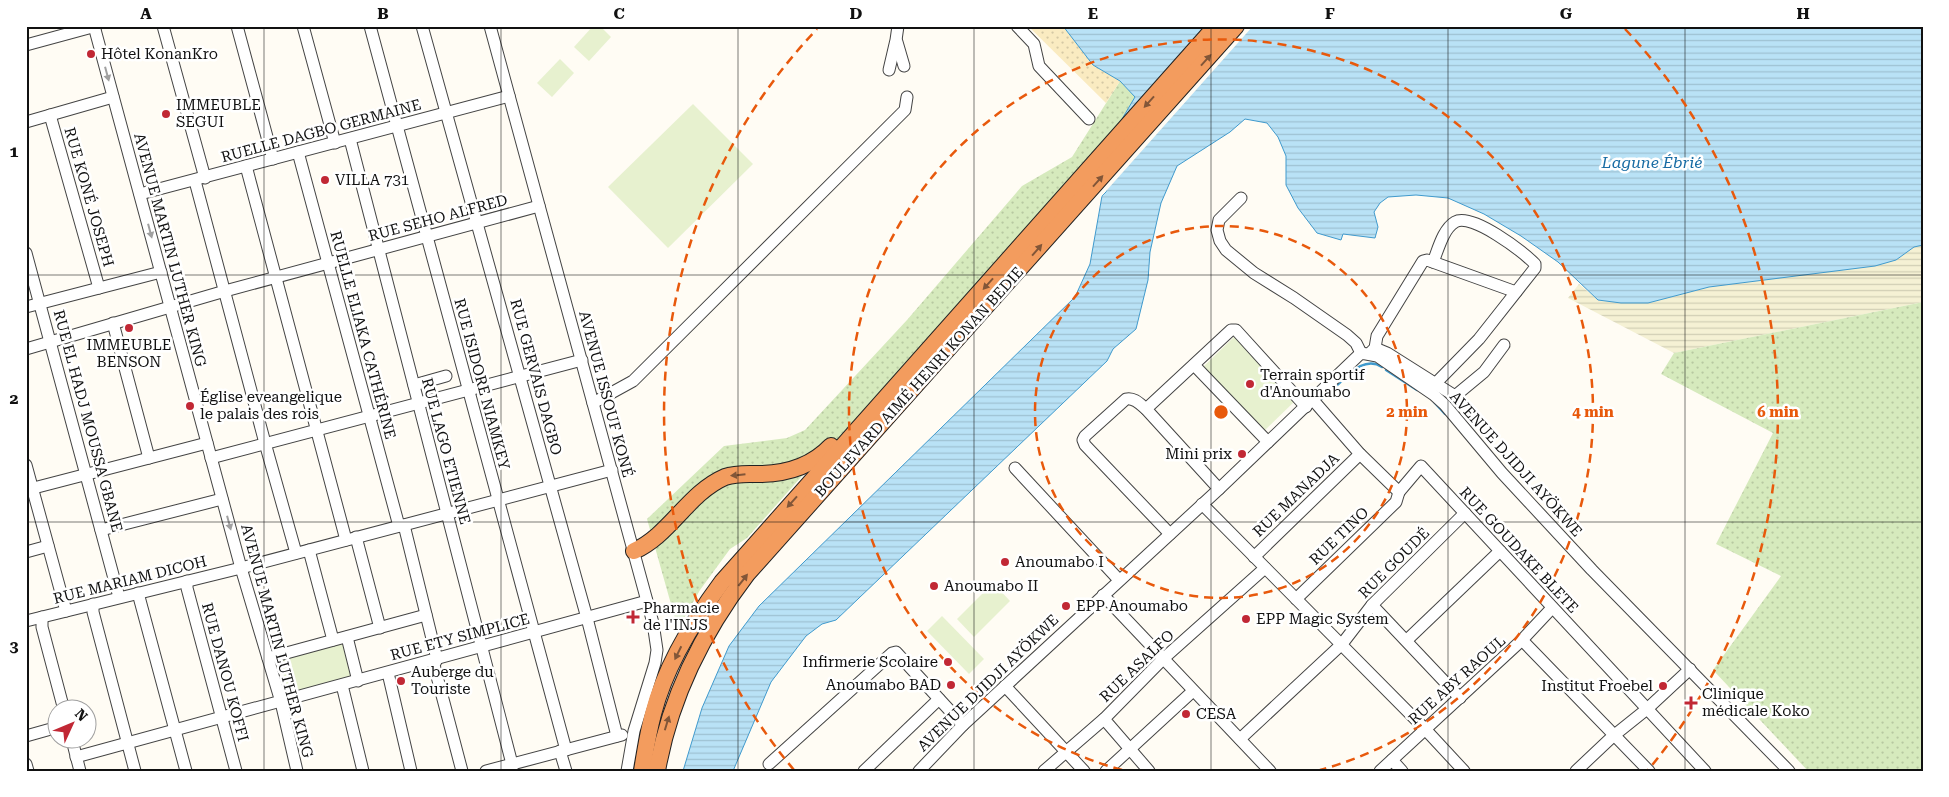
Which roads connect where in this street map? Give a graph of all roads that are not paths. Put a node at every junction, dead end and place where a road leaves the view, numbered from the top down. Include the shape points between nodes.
1 (95, 26) edge
2 (163, 26) edge
3 (237, 26) edge
4 (303, 26) edge
5 (370, 26) edge
6 (422, 26) edge
7 (490, 26) edge
8 (898, 26) edge
9 (1017, 26) edge
10 (1216, 26) edge
11 (1236, 26) edge
12 (896, 40) junction
13 (27, 41) edge
14 (904, 66) dead end
15 (889, 70) dead end
16 (509, 96) junction
17 (113, 97) junction
18 (907, 97) dead end
19 (446, 113) junction
20 (50, 115) junction
21 (1088, 119) dead end
22 (26, 122) edge
23 (397, 126) junction
24 (350, 139) junction
25 (335, 143) junction
26 (298, 152) junction
27 (273, 159) junction
28 (246, 166) junction
29 (200, 179) junction
30 (140, 194) junction
31 (1241, 198) dead end
32 (539, 206) junction
33 (1060, 213) junction
34 (478, 223) junction
35 (427, 236) junction
36 (378, 249) junction
37 (26, 253) edge
38 (328, 262) junction
39 (1433, 262) junction
40 (161, 272) junction
41 (276, 278) junction
42 (99, 288) junction
43 (225, 291) junction
44 (1516, 292) junction
45 (40, 303) junction
46 (26, 307) edge
47 (170, 307) junction
48 (113, 323) junction
49 (51, 342) junction
50 (1504, 345) dead end
51 (26, 349) edge
52 (1369, 351) junction
53 (582, 360) junction
54 (1194, 364) junction
55 (446, 376) dead end
56 (520, 376) junction
57 (1435, 384) junction
58 (414, 386) junction
59 (895, 388) junction
60 (468, 390) junction
61 (418, 403) junction
62 (593, 403) junction
63 (1310, 403) junction
64 (1146, 409) junction
65 (370, 416) junction
66 (316, 430) junction
67 (1268, 442) junction
68 (207, 443) junction
69 (265, 444) junction
70 (1360, 454) junction
71 (149, 458) junction
72 (211, 458) junction
73 (26, 464) edge
74 (1015, 468) dead end
75 (612, 470) junction
76 (86, 474) junction
77 (550, 486) junction
78 (29, 489) edge
79 (1219, 489) junction
80 (1399, 492) junction
81 (222, 499) junction
82 (498, 500) junction
83 (1202, 504) junction
84 (1465, 513) junction
85 (447, 514) junction
86 (402, 525) junction
87 (101, 530) junction
88 (1170, 534) junction
89 (351, 539) junction
90 (48, 546) junction
91 (309, 550) junction
92 (634, 551) junction
93 (1500, 551) junction
94 (26, 552) edge
95 (296, 553) junction
96 (1254, 557) junction
97 (241, 568) junction
98 (1265, 568) junction
99 (1119, 580) junction
100 (187, 581) junction
101 (138, 593) junction
102 (1103, 594) junction
103 (119, 597) junction
104 (1296, 599) junction
105 (647, 601) junction
106 (93, 604) junction
107 (1372, 605) junction
108 (1552, 608) junction
109 (66, 611) junction
110 (426, 615) junction
111 (42, 617) junction
112 (586, 618) junction
113 (26, 621) edge
114 (380, 628) junction
115 (534, 632) junction
116 (347, 637) junction
117 (333, 640) junction
118 (1407, 640) junction
119 (1522, 640) junction
120 (1342, 644) junction
121 (481, 647) junction
122 (268, 658) junction
123 (437, 659) junction
124 (1163, 659) junction
125 (1690, 669) junction
126 (388, 673) junction
127 (358, 681) junction
128 (342, 685) junction
129 (1005, 686) junction
130 (1192, 691) junction
131 (1460, 698) junction
132 (939, 699) junction
133 (61, 700) edge
134 (281, 702) junction
135 (1647, 709) junction
136 (222, 718) junction
137 (1104, 719) junction
138 (963, 725) junction
139 (1426, 729) junction
140 (48, 730) edge
141 (175, 730) junction
142 (634, 732) junction
143 (1615, 734) junction
144 (26, 736) edge
145 (616, 736) junction
146 (1240, 739) junction
147 (127, 743) junction
148 (1130, 748) junction
149 (74, 750) edge
150 (563, 750) junction
151 (1067, 752) junction
152 (76, 757) junction
153 (1392, 760) junction
154 (26, 764) edge
155 (769, 764) dead end
156 (512, 767) edge
157 (28, 771) edge
158 (80, 771) edge
159 (135, 771) edge
160 (186, 771) edge
161 (236, 771) edge
162 (297, 771) edge
163 (364, 771) edge
164 (411, 771) edge
165 (462, 771) edge
166 (486, 771) edge
167 (566, 771) edge
168 (627, 771) edge
169 (642, 771) edge
170 (656, 771) edge
171 (864, 771) edge
172 (918, 771) edge
173 (1044, 771) edge
174 (1084, 771) edge
175 (1106, 771) edge
176 (1149, 771) edge
177 (1270, 771) edge
178 (1380, 771) edge
179 (1402, 771) edge
180 (1464, 771) edge
181 (1576, 771) edge
182 (1649, 771) edge
183 (1705, 771) edge
184 (1789, 771) edge

1 - 13 street
1 -> 17 street, AVENUE MARTIN LUTHER KING
2 - 29 street
3 - 27 street
4 - 25 street
5 - 23 street, RUE ISIDORE NIAMKEY
6 - 19 street, RUE GERVAIS DAGBO
7 - 16 street, AVENUE ISSOUF KONÉ
8 - 12 street
9 - 21 street via 1034,44 1039,66
10 -> 33 highway, BOULEVARD AIMÉ HENRI KONAN BEDIE
33 -> 11 highway, BOULEVARD AIMÉ HENRI KONAN BEDIE
12 - 14 street
12 - 15 street
16 - 19 street, RUELLE DAGBO GERMAINE
16 - 32 street, AVENUE ISSOUF KONÉ
17 - 20 street
17 - 30 street, AVENUE MARTIN LUTHER KING
18 - 62 street via 904,110 633,381
19 - 23 street, RUELLE DAGBO GERMAINE
19 - 34 street, RUE GERVAIS DAGBO
20 - 22 street
20 - 42 street, RUE KONÉ JOSEPH
23 - 24 street, RUELLE DAGBO GERMAINE
23 - 35 street, RUE ISIDORE NIAMKEY
24 - 25 street, RUELLE DAGBO GERMAINE
24 - 36 street, RUE LAGO ETIENNE
25 - 26 street, RUELLE DAGBO GERMAINE
26 - 27 street, RUELLE DAGBO GERMAINE
26 - 38 street, RUELLE ELIAKA CATHÉRINE
27 - 28 street, RUELLE DAGBO GERMAINE
28 - 29 street, RUELLE DAGBO GERMAINE
28 - 41 street
29 - 30 street, RUELLE DAGBO GERMAINE
29 - 43 street
30 -> 40 street, AVENUE MARTIN LUTHER KING
31 - 52 street via 1218,220 1220,241 1226,250 1254,273
32 - 34 street, RUE SEHO ALFRED
32 - 53 street, AVENUE ISSOUF KONÉ
33 -> 59 highway, BOULEVARD AIMÉ HENRI KONAN BEDIE
170 -> 33 highway, BOULEVARD AIMÉ HENRI KONAN BEDIE via 668,720 683,679 733,593
34 - 35 street, RUE SEHO ALFRED
34 - 56 street, RUE GERVAIS DAGBO
35 - 36 street, RUE SEHO ALFRED
35 - 60 street, RUE ISIDORE NIAMKEY
36 - 38 street, RUE SEHO ALFRED
36 - 58 street, RUE LAGO ETIENNE
37 - 45 street, RUE EL HADJ MOUSSA GBANE
38 - 41 street, RUE SEHO ALFRED
38 - 65 street, RUELLE ELIAKA CATHÉRINE
39 - 44 street
39 - 44 street via 1447,229 1460,220 1469,220 1514,245 1535,264
39 - 52 street via 1423,261 1420,264
40 - 42 street
40 - 47 street, AVENUE MARTIN LUTHER KING
41 - 43 street, RUE SEHO ALFRED
41 - 66 street
42 - 45 street
43 - 47 street, RUE SEHO ALFRED
43 - 69 street
44 - 57 street via 1479,339
45 - 46 street
45 - 49 street, RUE EL HADJ MOUSSA GBANE
47 - 48 street, RUE SEHO ALFRED
47 - 68 street, AVENUE MARTIN LUTHER KING
48 - 49 street, RUE SEHO ALFRED
48 - 71 street
49 - 51 street, RUE SEHO ALFRED
49 - 76 street, RUE EL HADJ MOUSSA GBANE
50 - 57 street via 1484,372 1457,394 1452,396
52 - 57 street via 1387,353
52 - 63 street, AVENUE DJIDJI AYÖKWE
52 - 125 street, AVENUE DJIDJI AYÖKWE via 1445,405 1502,473 1592,570
53 - 56 street
53 - 62 street, AVENUE ISSOUF KONÉ
54 - 63 street via 1228,332 1236,330
54 - 64 street
54 - 67 street
55 - 58 street
56 - 60 street
56 - 77 street, RUE GERVAIS DAGBO
58 - 61 street, RUE LAGO ETIENNE
59 -> 92 highway via 812,463 787,472 738,473 719,480 650,542
59 -> 169 highway, BOULEVARD AIMÉ HENRI KONAN BEDIE via 711,596 668,673 653,713
60 - 61 street
60 - 82 street, RUE ISIDORE NIAMKEY
61 - 65 street
61 - 85 street, RUE LAGO ETIENNE
62 - 75 street, AVENUE ISSOUF KONÉ
63 - 67 street, AVENUE DJIDJI AYÖKWE
63 - 70 street
64 - 79 street
64 - 88 street via 1136,400 1126,399 1083,440
65 - 66 street
65 - 86 street, RUELLE ELIAKA CATHÉRINE
66 - 69 street
66 - 89 street
67 - 79 street, AVENUE DJIDJI AYÖKWE
68 - 71 street
68 - 72 street, AVENUE MARTIN LUTHER KING
69 - 72 street
69 - 95 street
70 - 80 street
70 - 96 street, RUE MANADJA
71 - 76 street
72 - 81 street, AVENUE MARTIN LUTHER KING
73 - 78 street
74 - 99 street
75 - 77 street, RUE MARIAM DICOH
75 - 92 street, AVENUE ISSOUF KONÉ
76 - 78 street
76 - 87 street, RUE EL HADJ MOUSSA GBANE
77 - 82 street, RUE MARIAM DICOH
77 - 112 street, RUE GERVAIS DAGBO
78 - 90 street
79 - 83 street, AVENUE DJIDJI AYÖKWE
80 - 84 street, RUE GOUDAKE BLETE via 1421,466
80 - 104 street, RUE TINO via 1396,502
81 - 87 street
81 -> 97 street, AVENUE MARTIN LUTHER KING
82 - 85 street, RUE MARIAM DICOH
82 - 115 street, RUE ISIDORE NIAMKEY
83 - 88 street, AVENUE DJIDJI AYÖKWE
83 - 96 street
84 - 93 street, RUE GOUDAKE BLETE
84 - 107 street, RUE GOUDÉ
85 - 86 street, RUE MARIAM DICOH
85 - 121 street, RUE LAGO ETIENNE
86 - 89 street, RUE MARIAM DICOH
86 - 110 street, RUELLE ELIAKA CATHÉRINE
87 - 103 street, RUE EL HADJ MOUSSA GBANE
88 - 99 street, AVENUE DJIDJI AYÖKWE
89 - 91 street, RUE MARIAM DICOH
89 - 114 street
90 - 94 street
90 - 109 street
91 - 95 street, RUE MARIAM DICOH
91 - 117 street
92 - 105 street, AVENUE ISSOUF KONÉ
93 - 108 street, RUE GOUDAKE BLETE
93 - 118 street
95 - 97 street, RUE MARIAM DICOH
96 - 98 street
97 - 100 street, RUE MARIAM DICOH
97 - 122 street, AVENUE MARTIN LUTHER KING
98 - 104 street
98 - 124 street, RUE ASALFO
99 - 102 street, AVENUE DJIDJI AYÖKWE
100 - 101 street, RUE MARIAM DICOH
100 - 136 street, RUE DANOU KOFFI
101 - 103 street, RUE MARIAM DICOH
101 - 141 street
102 - 124 street
102 - 129 street, AVENUE DJIDJI AYÖKWE
103 - 106 street, RUE MARIAM DICOH
104 - 120 street
105 - 112 street, RUE ETY SIMPLICE
105 - 142 street, AVENUE ISSOUF KONÉ via 657,650
106 - 109 street, RUE MARIAM DICOH
106 - 147 street
107 - 118 street
107 - 120 street, RUE GOUDÉ
108 - 119 street, RUE ABY RAOUL
108 - 135 street, RUE GOUDAKE BLETE
109 - 111 street, RUE MARIAM DICOH
110 - 114 street
110 - 123 street, RUELLE ELIAKA CATHÉRINE
111 - 113 street, RUE MARIAM DICOH
111 - 133 street
112 - 115 street, RUE ETY SIMPLICE
112 - 145 street, RUE GERVAIS DAGBO
114 - 116 street
115 - 121 street, RUE ETY SIMPLICE
115 - 150 street, RUE ISIDORE NIAMKEY
116 - 117 street
116 - 127 street
117 - 122 street
118 - 131 street
119 - 131 street, RUE ABY RAOUL
119 - 143 street
120 - 139 street
120 - 146 street, RUE GOUDÉ
121 - 123 street, RUE ETY SIMPLICE
121 - 156 street, RUE LAGO ETIENNE
122 - 134 street, AVENUE MARTIN LUTHER KING
123 - 126 street, RUE ETY SIMPLICE
123 - 165 street, RUELLE ELIAKA CATHÉRINE via 434,665
124 - 130 street
124 - 137 street, RUE ASALFO
125 - 135 street
125 - 184 street, AVENUE DJIDJI AYÖKWE
126 - 127 street, RUE ETY SIMPLICE
126 - 164 street
127 - 128 street, RUE ETY SIMPLICE
128 - 134 street, RUE ETY SIMPLICE
128 - 163 street
129 - 138 street, AVENUE DJIDJI AYÖKWE
129 - 151 street
130 - 146 street
130 - 148 street
131 - 139 street, RUE ABY RAOUL
132 - 138 street
132 - 155 street via 896,652 892,653
132 - 171 street
134 - 136 street, RUE ETY SIMPLICE
134 - 162 street, AVENUE MARTIN LUTHER KING
135 - 143 street
135 - 183 street, RUE GOUDAKE BLETE
136 - 141 street, RUE ETY SIMPLICE
136 - 161 street, RUE DANOU KOFFI
137 - 148 street, RUE ASALFO
137 - 151 street
138 - 172 street, AVENUE DJIDJI AYÖKWE
139 - 153 street, RUE ABY RAOUL
139 - 180 street
140 - 144 street
141 - 147 street, RUE ETY SIMPLICE
141 - 160 street
142 - 145 street
142 - 168 street, AVENUE ISSOUF KONÉ
143 - 181 street
143 - 182 street
145 - 150 street
146 - 177 street
147 - 152 street, RUE ETY SIMPLICE
147 - 159 street
148 - 175 street
148 - 176 street, RUE ASALFO
149 - 152 street
150 - 156 street
150 - 167 street, RUE ISIDORE NIAMKEY
151 - 173 street
151 - 174 street
152 - 158 street
153 - 178 street, RUE ABY RAOUL
153 - 179 street
154 - 157 street
156 - 166 street

